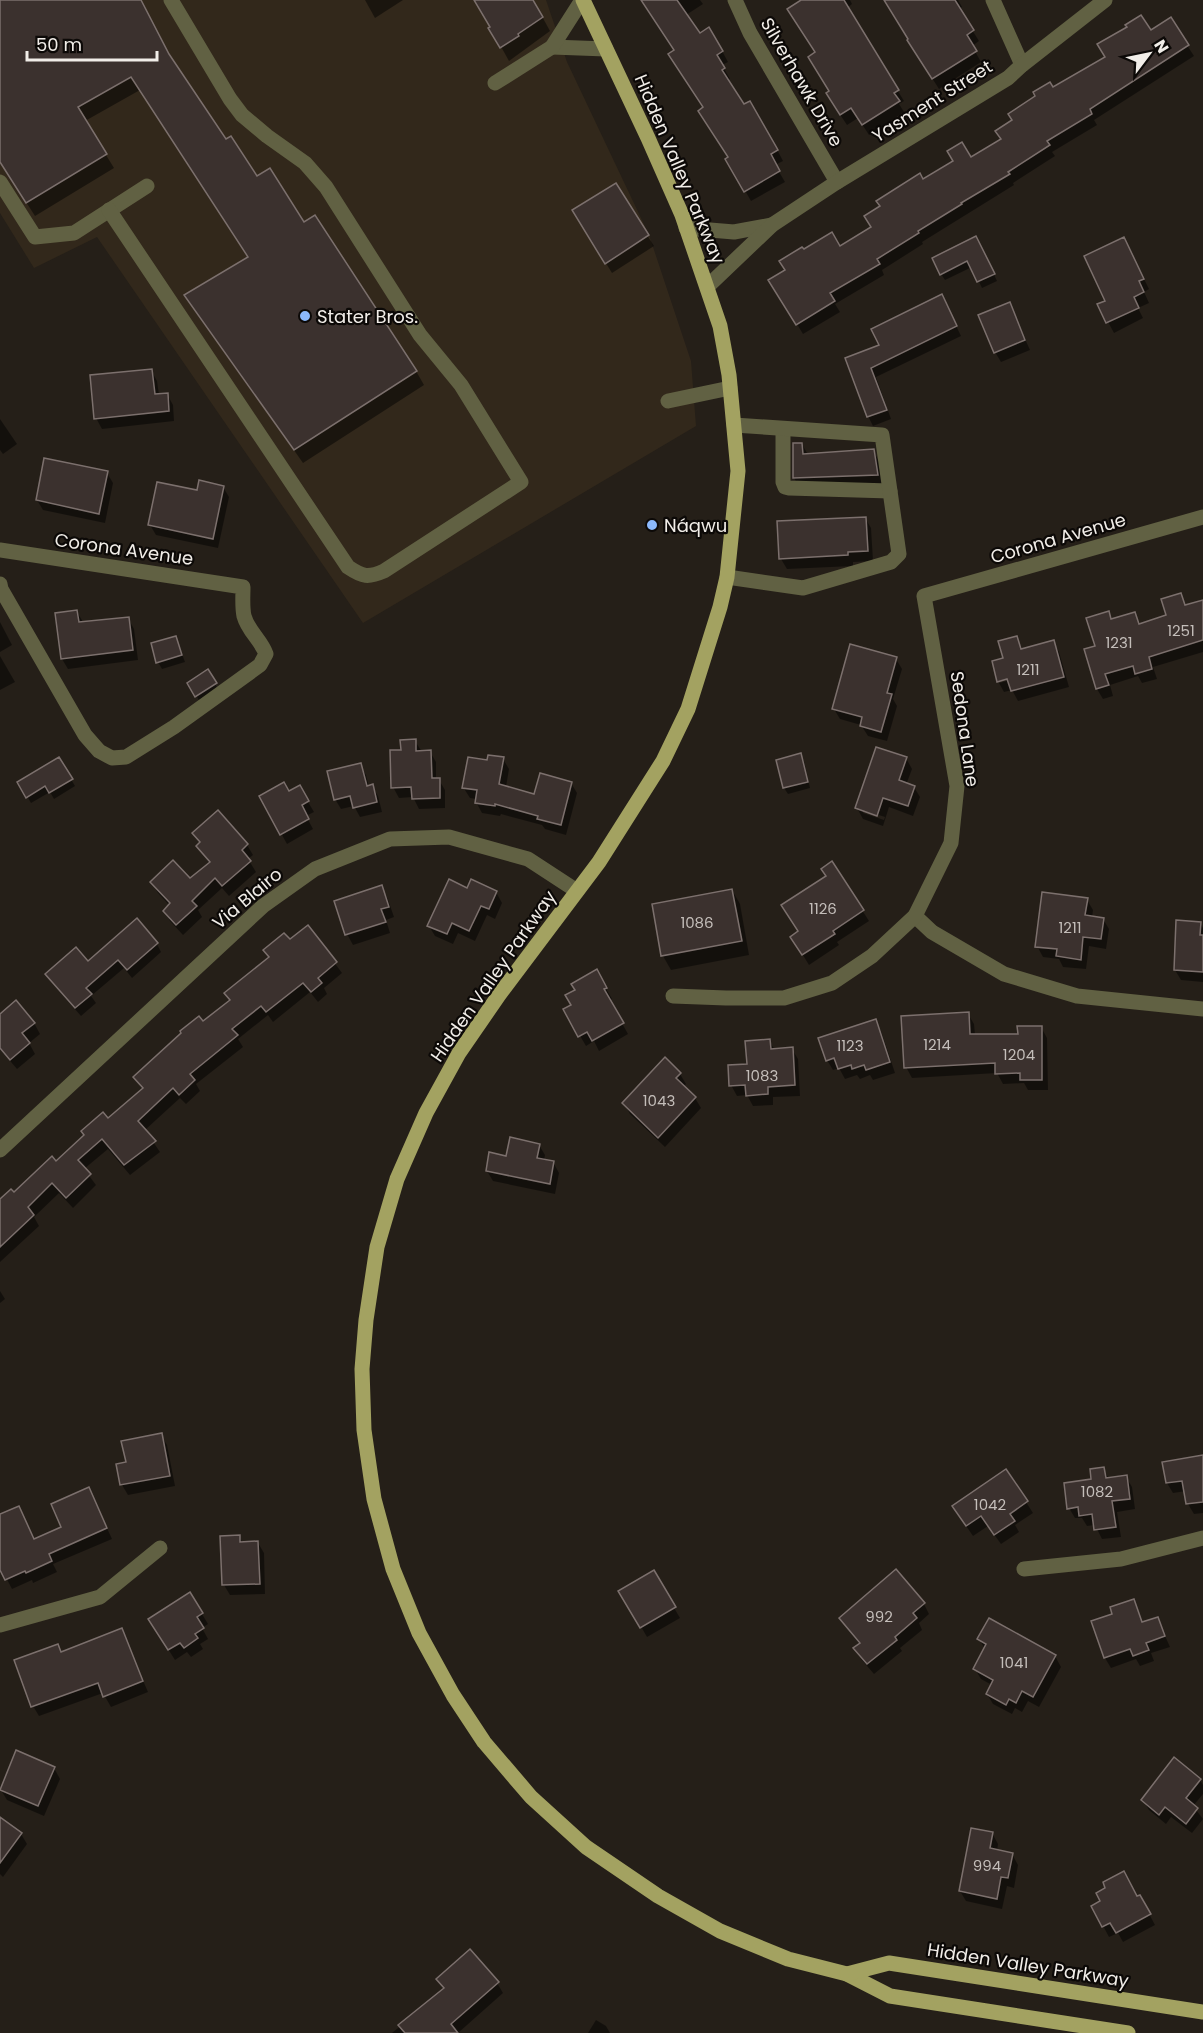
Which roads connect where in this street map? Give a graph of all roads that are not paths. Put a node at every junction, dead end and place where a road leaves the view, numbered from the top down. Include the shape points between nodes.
1 (171, 0) edge
2 (582, 0) edge
3 (735, 0) edge
4 (993, 0) edge
5 (1106, 0) edge
6 (552, 47) junction
7 (606, 49) junction
8 (1022, 64) junction
9 (495, 83) dead end
10 (0, 182) edge
11 (837, 182) junction
12 (147, 186) dead end
13 (110, 210) junction
14 (772, 225) junction
15 (686, 228) junction
16 (708, 286) junction
17 (730, 388) junction
18 (668, 401) dead end
19 (734, 425) junction
20 (783, 429) junction
21 (890, 491) junction
22 (1203, 517) edge
23 (0, 550) edge
24 (727, 577) junction
25 (0, 584) edge
26 (924, 596) joint
27 (577, 891) junction
28 (915, 916) junction
29 (673, 996) dead end
30 (1203, 1009) edge
31 (0, 1150) edge
32 (1203, 1538) edge
33 (160, 1548) dead end
34 (1024, 1569) dead end
35 (0, 1625) edge
36 (847, 1974) junction
37 (1203, 2012) edge
38 (1128, 2033) edge

1 - 13 street via 242,115 305,164 326,187 420,334 461,385 521,483 384,572 370,577 348,567
2 - 6 street
2 - 7 main road, Hidden Valley Parkway
3 - 11 street, Silverhawk Drive via 750,33
4 - 8 street
5 - 8 street, Yasment Street
6 - 7 street
6 - 9 street
7 - 15 main road, Hidden Valley Parkway
8 - 11 street, Yasment Street via 1008,78
10 - 13 street via 35,237 74,233
11 - 14 street, Yasment Street
12 - 13 street
14 - 15 street, Yasment Street via 734,232
14 - 16 street, Yasment Street
15 - 16 main road, Hidden Valley Parkway
16 - 17 main road, Hidden Valley Parkway via 720,326
17 - 18 street
17 - 19 main road, Hidden Valley Parkway
19 - 20 street
19 - 24 main road, Hidden Valley Parkway via 738,471
20 - 21 street via 882,435
20 - 21 street via 785,487
21 - 24 street via 899,554 891,562 803,588
22 - 26 street, Corona Avenue
23 - 25 street, Corona Avenue via 243,587 244,616 266,654 260,665 174,727 126,757 112,758 99,752 85,735
24 - 27 main road, Hidden Valley Parkway via 688,709 663,760
26 - 28 street, Sedona Lane via 957,786 951,843
27 - 31 street, Via Blairo via 528,859 449,837 390,840 315,869 263,906
27 - 36 main road, Hidden Valley Parkway via 459,1053 426,1113 397,1179 377,1247 362,1370 364,1430 374,1499 393,1569 419,1633 484,1742 531,1797 586,1847 658,1896 720,1931 788,1959
28 - 29 street, Sedona Lane via 872,956 832,983 784,998
28 - 30 street via 932,932 1004,974 1077,996
32 - 34 street via 1121,1559
33 - 35 street via 100,1597
36 - 37 main road, Hidden Valley Parkway via 889,1963
36 - 38 main road, Hidden Valley Parkway via 890,1996

